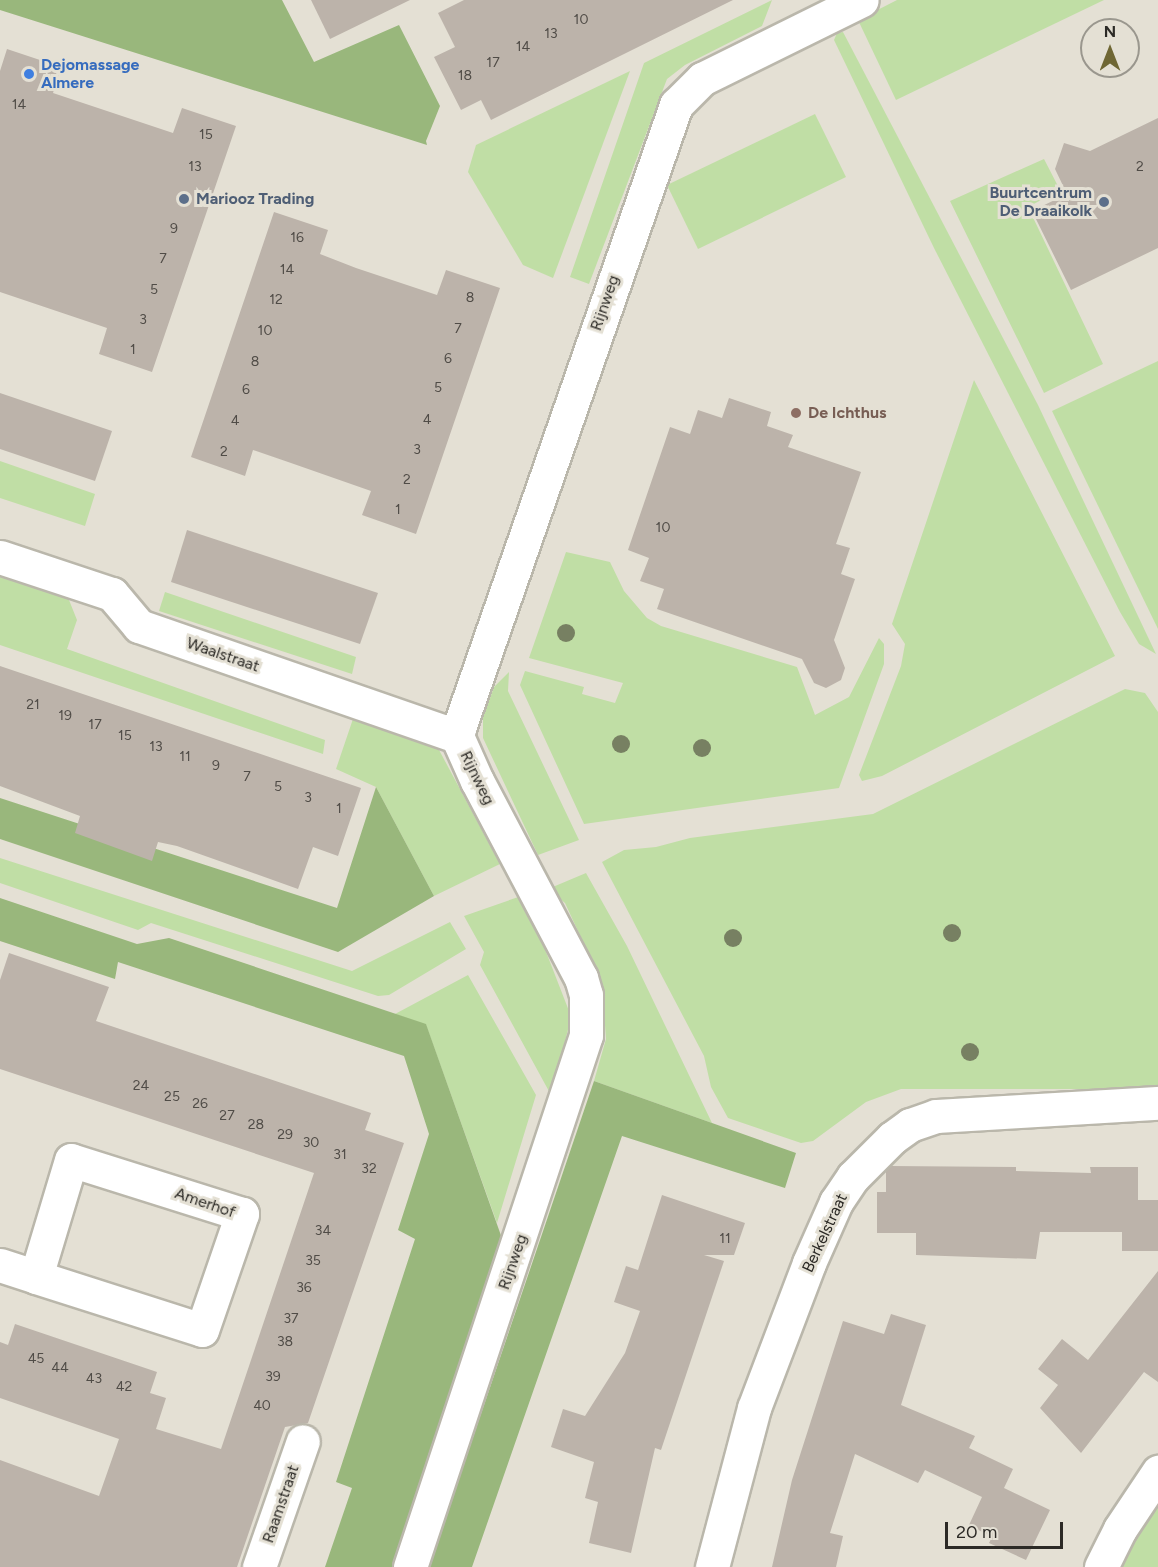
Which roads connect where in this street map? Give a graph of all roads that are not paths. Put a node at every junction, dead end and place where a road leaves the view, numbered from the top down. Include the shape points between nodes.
1 (856, 3) edge
2 (807, 12) edge
3 (0, 557) edge
4 (457, 736) junction
5 (1158, 1103) edge
6 (0, 1265) edge
7 (36, 1276) junction
8 (303, 1441) dead end
9 (1158, 1473) edge
10 (259, 1567) edge
11 (410, 1567) edge
12 (712, 1567) edge
13 (1101, 1567) edge

1 - 2 street, Rijnweg
2 - 4 street, Rijnweg via 702,78 676,105
3 - 4 street, Waalstraat via 112,594 139,626
4 - 11 street, Rijnweg via 525,877 580,978 586,994 586,1035
5 - 12 street, Berkelstraat via 936,1116 910,1125 892,1138 853,1177 836,1202 809,1263 754,1408
6 - 7 street, Amerhof
7 - 7 street, Amerhof via 202,1330 242,1214 71,1160
8 - 10 street, Raamstraat
9 - 13 street via 1120,1529

